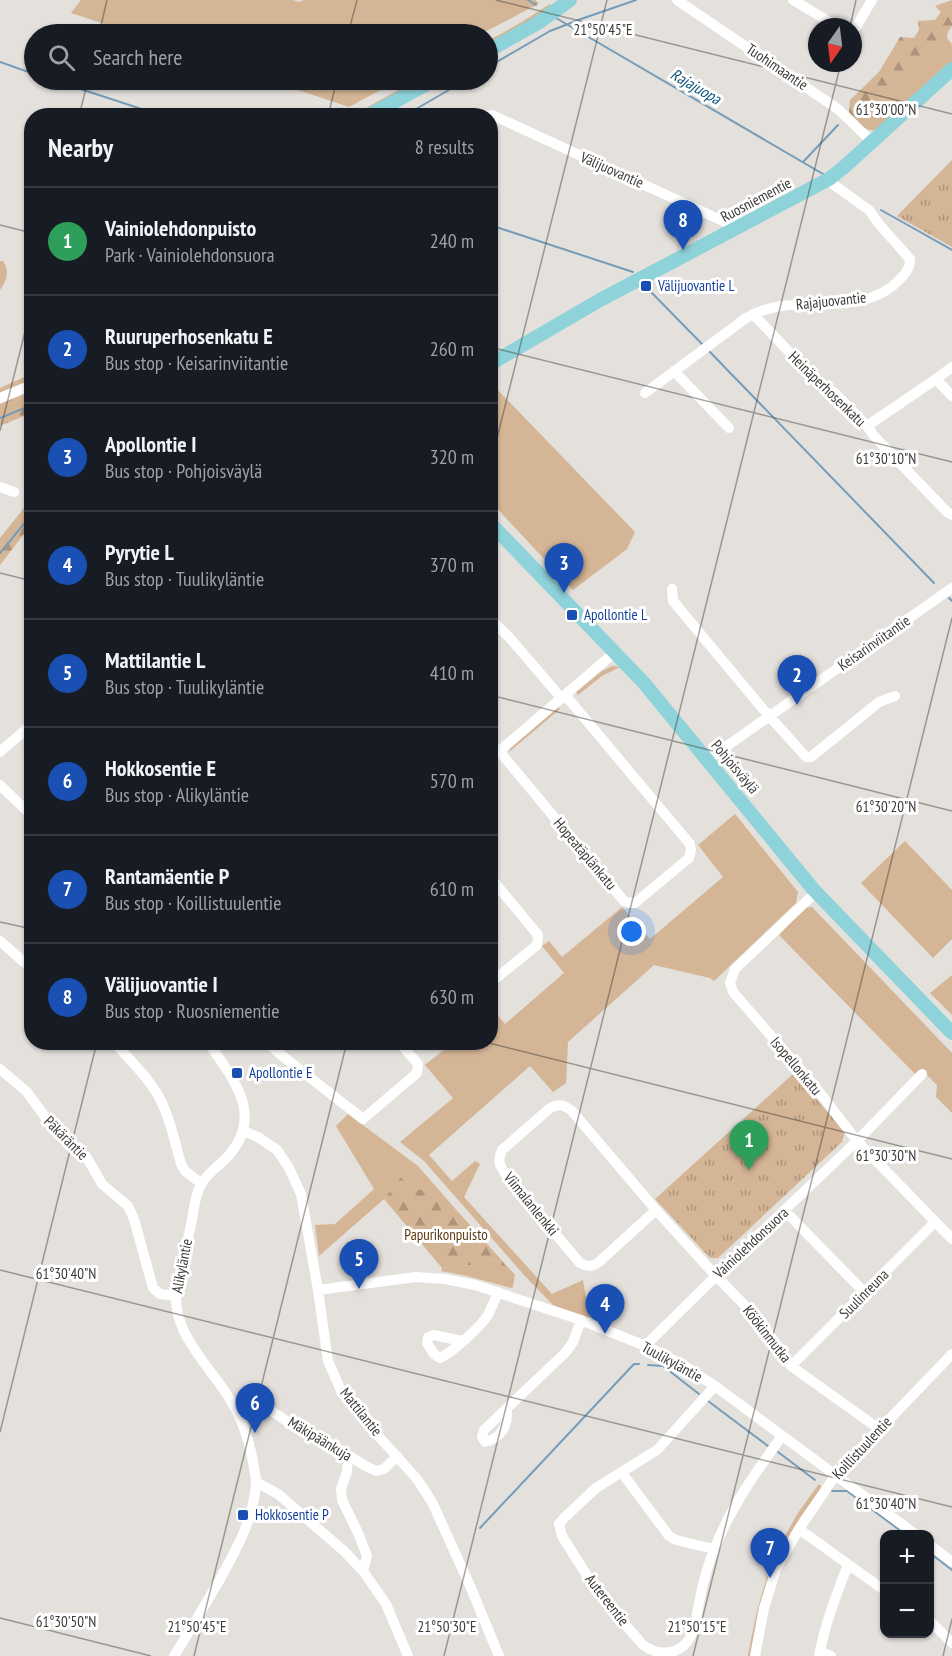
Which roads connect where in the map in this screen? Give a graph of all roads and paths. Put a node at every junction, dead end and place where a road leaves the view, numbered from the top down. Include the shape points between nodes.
1 (570, 0) edge
2 (677, 0) edge
3 (793, 0) edge
4 (872, 0) edge
5 (823, 18) edge
6 (861, 18) edge
7 (498, 45) edge
8 (952, 69) edge
9 (416, 90) edge
10 (383, 108) edge
11 (498, 118) edge
12 (872, 142) junction
13 (829, 179) junction
14 (738, 228) junction
15 (753, 314) junction
16 (498, 359) edge
17 (952, 367) edge
18 (674, 371) junction
19 (936, 379) junction
20 (24, 388) edge
21 (645, 393) dead end
22 (952, 396) edge
23 (0, 398) edge
24 (867, 426) junction
25 (729, 428) dead end
26 (0, 487) edge
27 (14, 492) dead end
28 (952, 515) edge
29 (498, 531) edge
30 (952, 588) edge
31 (672, 590) dead end
32 (498, 627) edge
33 (614, 653) junction
34 (894, 696) dead end
35 (564, 698) junction
36 (770, 716) junction
37 (24, 731) edge
38 (0, 752) edge
39 (500, 752) joint
40 (707, 760) junction
41 (0, 785) edge
42 (24, 808) edge
43 (498, 887) edge
44 (816, 892) junction
45 (0, 941) edge
46 (24, 962) edge
47 (498, 977) edge
48 (952, 1034) edge
49 (121, 1050) edge
50 (213, 1050) edge
51 (276, 1050) edge
52 (406, 1050) edge
53 (0, 1069) edge
54 (922, 1074) dead end
55 (244, 1131) junction
56 (857, 1141) junction
57 (202, 1184) junction
58 (657, 1210) junction
59 (785, 1211) junction
60 (935, 1222) junction
61 (952, 1239) edge
62 (716, 1276) junction
63 (318, 1290) junction
64 (498, 1292) junction
65 (865, 1293) junction
66 (175, 1296) junction
67 (580, 1320) junction
68 (462, 1341) dead end
69 (645, 1346) junction
70 (952, 1354) edge
71 (791, 1366) junction
72 (715, 1386) junction
73 (507, 1409) dead end
74 (237, 1411) junction
75 (879, 1429) junction
76 (782, 1436) junction
77 (348, 1456) junction
78 (398, 1456) junction
79 (622, 1473) junction
80 (835, 1476) junction
81 (256, 1482) junction
82 (799, 1530) junction
83 (909, 1530) edge
84 (934, 1548) edge
85 (714, 1549) junction
86 (952, 1562) edge
87 (848, 1565) junction
88 (363, 1571) junction
89 (880, 1587) edge
90 (934, 1625) edge
91 (952, 1642) edge
92 (820, 1653) edge
93 (676, 1654) edge
94 (174, 1656) edge
95 (408, 1656) edge
96 (499, 1656) edge
97 (755, 1656) edge
98 (831, 1656) edge

1 - 7 main road
2 - 12 street, Tuohimaantie via 838,109
3 - 5 street
4 - 6 street
8 - 12 main road, Ruosniementie
9 - 10 main road
11 - 14 street, Välijuovantie
12 - 13 main road, Ruosniementie
13 - 14 main road, Ruosniementie
13 - 15 street, Rajajuovantie via 869,210 910,259 910,267 882,295 781,306
14 - 16 main road, Ruosniementie via 600,300
15 - 18 street, Rajajuovantie
15 - 24 street, Heinäperhosenkatu
17 - 19 street
18 - 21 street, Rajajuovantie
18 - 25 street
19 - 22 street
19 - 24 street
20 - 23 street
24 - 28 street, Heinäperhosenkatu
26 - 27 street
29 - 33 main road, Pohjoisväylä
30 - 36 street, Keisarinviitantie
31 - 36 street via 673,601
32 - 35 street
33 - 35 street
33 - 40 main road, Pohjoisväylä
34 - 36 street via 879,702 811,757 798,750
35 - 39 street
35 - 39 street, Hopeatäplänkatu via 690,844 689,858 635,903 624,901
36 - 40 street, Keisarinviitantie
37 - 38 street
40 - 44 main road, Pohjoisväylä
41 - 42 street
43 - 47 street via 538,935 537,945
44 - 48 main road, Pohjoisväylä
44 - 56 street, Isopellonkatu via 735,969 730,983 733,992
45 - 46 street
49 - 57 street via 160,1099 181,1164
50 - 55 street via 241,1095
51 - 52 street via 363,1119 417,1072 418,1064
53 - 66 street, Päkäräntie via 27,1092 54,1129 86,1156 102,1184 128,1206 153,1288 160,1294
54 - 56 street, Vainiolehdonsuora
55 - 57 street, Alikyläntie via 229,1156
55 - 63 street, Mattilantie via 277,1150 288,1166 301,1194
56 - 59 street, Vainiolehdonsuora
56 - 60 street, Isopellonkatu
57 - 66 street, Alikyläntie
58 - 58 street, Viimalanlenkki via 565,1105 550,1108 502,1150 499,1164 508,1178 584,1265 599,1262
58 - 62 street, Viimalanlenkki
59 - 62 street, Vainiolehdonsuora
59 - 65 street
60 - 61 street, Isopellonkatu
60 - 65 street, Suulinreuna
62 - 69 street, Vainiolehdonsuora
62 - 71 street, Köökinmutka via 762,1323
63 - 64 street, Tuulikyläntie via 416,1277 445,1279
63 - 78 street, Mattilantie via 328,1361 342,1393
64 - 67 street, Tuulikyläntie
64 - 68 street via 486,1317
65 - 71 street, Suulinreuna
66 - 74 street, Alikyläntie via 181,1325 191,1344
67 - 69 street, Tuulikyläntie
67 - 73 street via 566,1352
69 - 72 street, Tuulikyläntie
70 - 75 street, Koillistuulentie
71 - 75 street, Köökinmutka
72 - 76 street, Tuulikyläntie
72 - 79 street, Autereentie via 657,1450
74 - 77 street, Mäkipäänkuja via 261,1407
74 - 81 street, Alikyläntie via 248,1438
75 - 80 street, Koillistuulentie
76 - 80 street, Tuulikyläntie
76 - 85 street, Autereentie via 738,1499
77 - 78 street, Mäkipäänkuja via 376,1471
77 - 88 street via 342,1500 367,1556
78 - 96 street, Mattilantie via 432,1502
79 - 85 street via 669,1536
79 - 93 street, Autereentie via 596,1488 564,1518 559,1524 562,1536 598,1593 643,1646 652,1652
80 - 82 street, Koillistuulentie
80 - 83 street, Tuulikyläntie
81 - 88 street via 278,1494
81 - 94 street, Alikyläntie via 243,1534
82 - 87 street
82 - 97 street, Koillistuulentie via 776,1569
84 - 86 street
85 - 93 street, Autereentie via 693,1629
87 - 89 street
87 - 92 street via 833,1602
88 - 95 street via 386,1604
90 - 91 street
92 - 98 street

